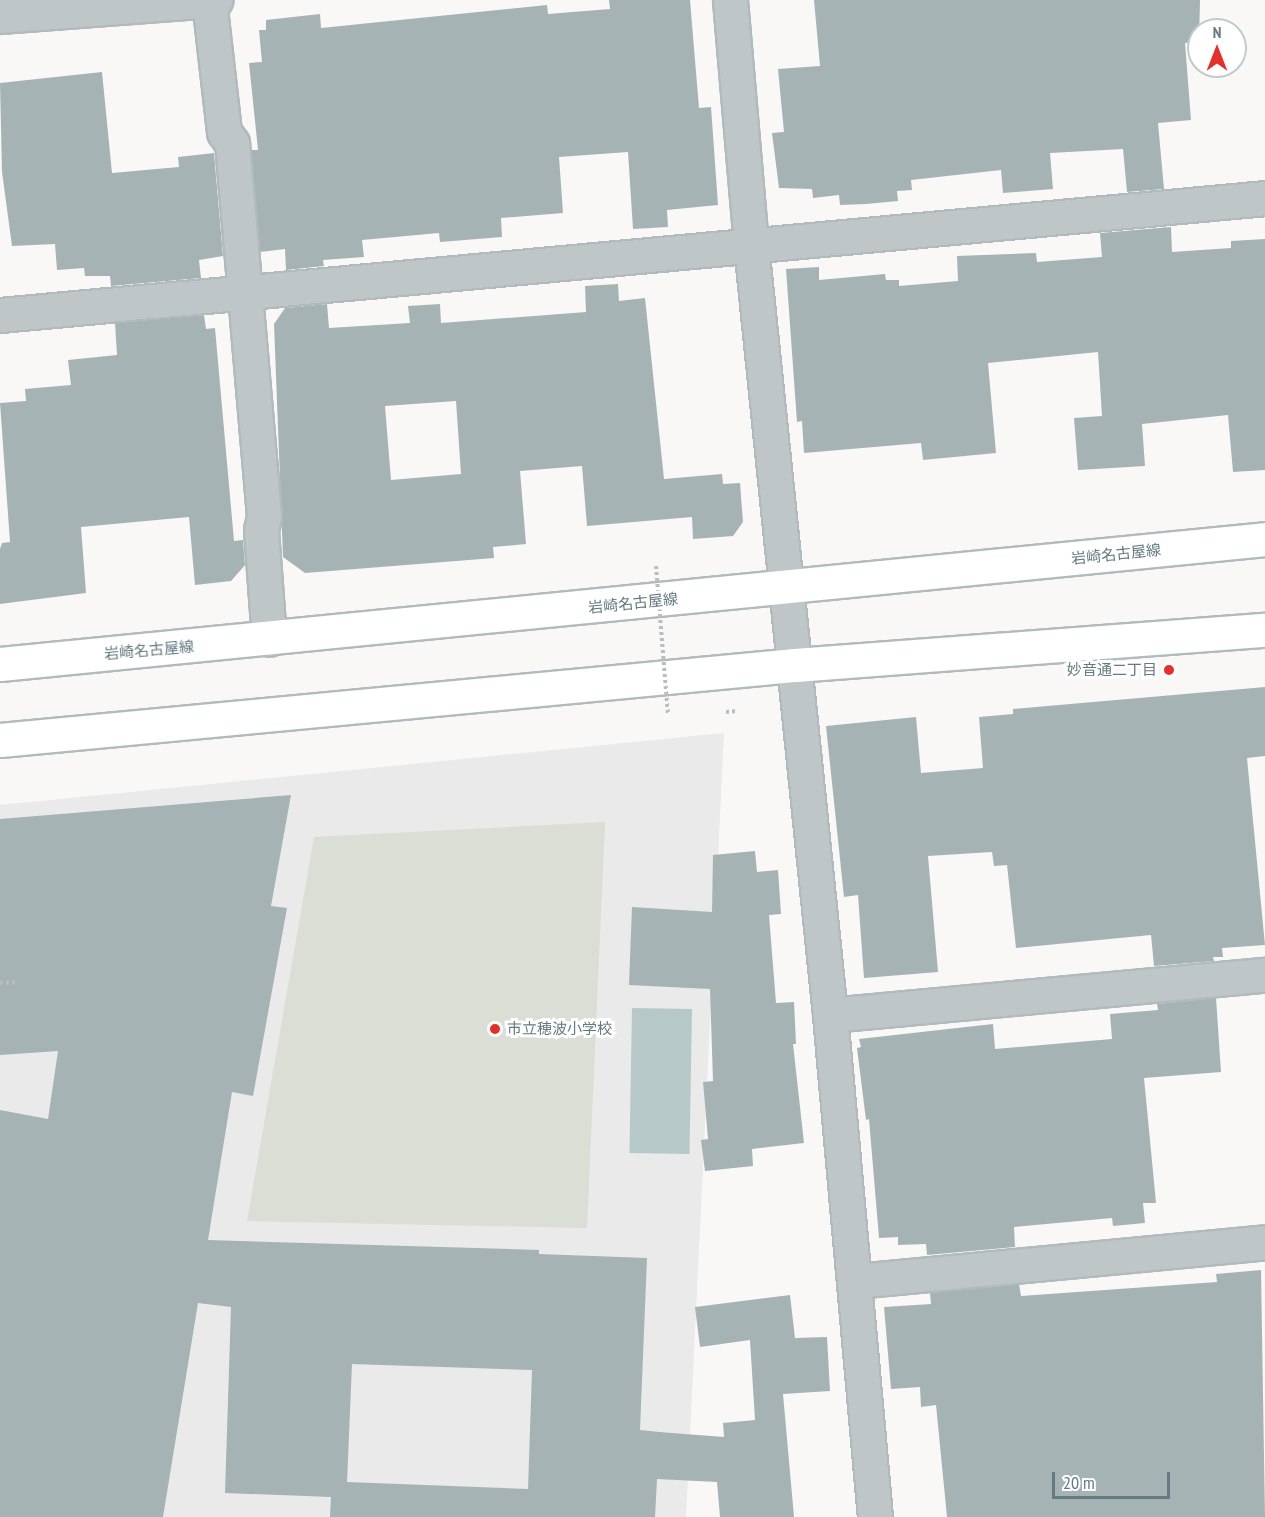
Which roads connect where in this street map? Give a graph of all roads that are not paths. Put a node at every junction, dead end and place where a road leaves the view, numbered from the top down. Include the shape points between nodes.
1 (209, 0) edge
2 (215, 0) edge
3 (730, 0) edge
4 (0, 16) edge
5 (1265, 198) edge
6 (751, 245) junction
7 (246, 292) junction
8 (0, 315) edge
9 (1265, 539) edge
10 (787, 587) junction
11 (1265, 630) edge
12 (269, 639) junction
13 (0, 664) edge
14 (795, 665) junction
15 (0, 740) edge
16 (1265, 975) edge
17 (830, 1015) junction
18 (1265, 1242) edge
19 (855, 1281) junction
20 (875, 1517) edge

1 - 2 street
1 - 4 street
1 - 7 street via 224,132 232,143
3 - 6 street
5 - 6 street
6 - 7 street
6 - 10 street
7 - 8 street
7 - 12 street via 264,517 261,530
9 - 10 main road, 岩崎名古屋線
10 - 12 main road, 岩崎名古屋線
10 - 14 street
11 - 14 main road
12 - 13 main road, 岩崎名古屋線
14 - 15 main road
14 - 17 street
16 - 17 street
17 - 19 street
18 - 19 street
19 - 20 street

